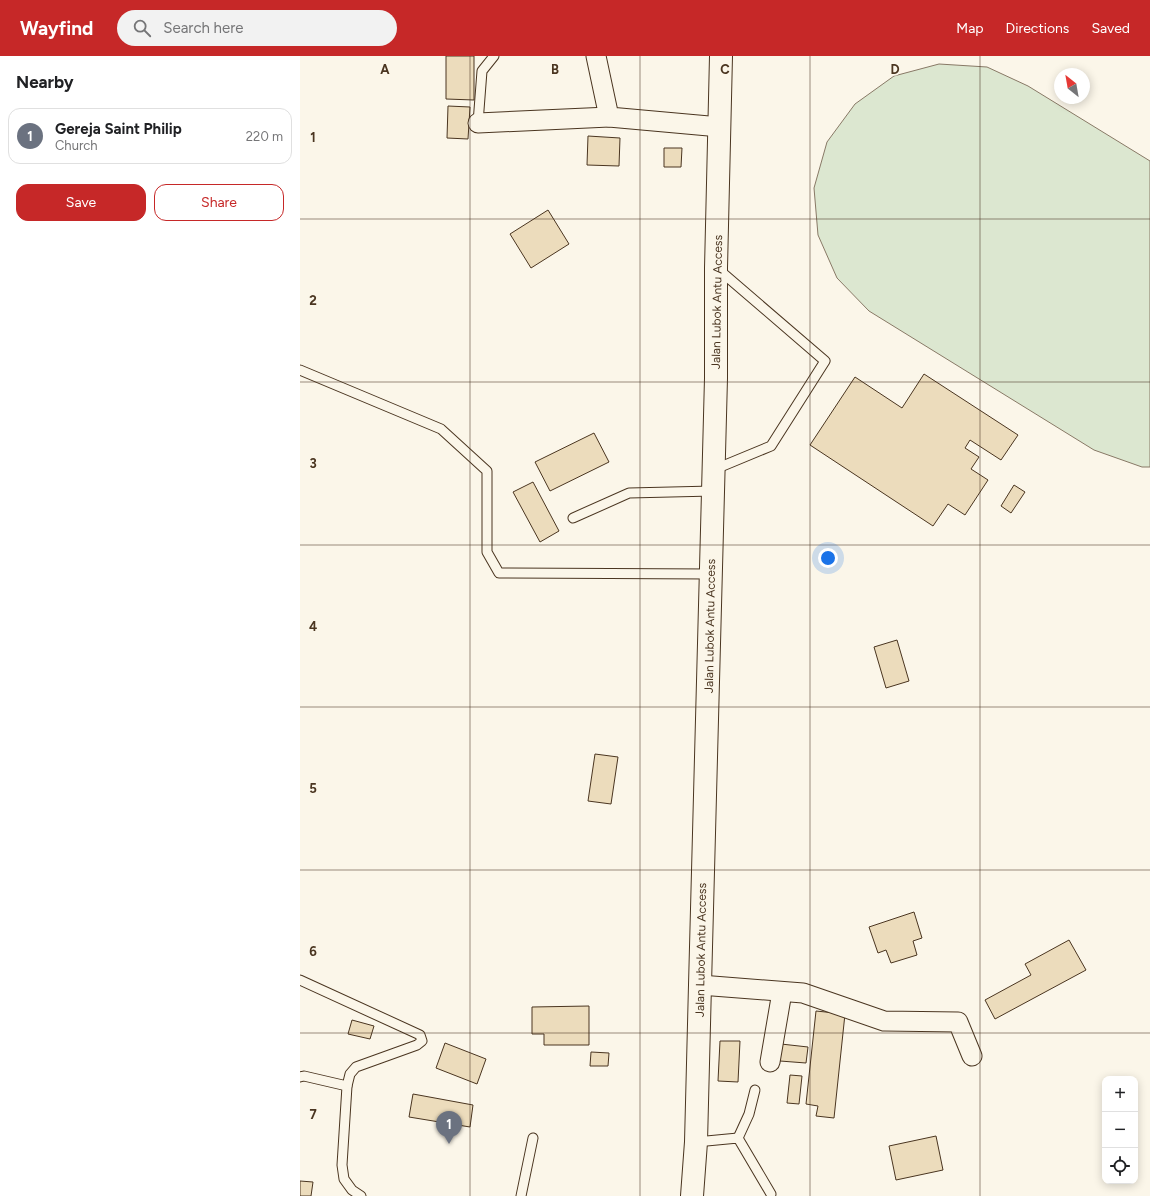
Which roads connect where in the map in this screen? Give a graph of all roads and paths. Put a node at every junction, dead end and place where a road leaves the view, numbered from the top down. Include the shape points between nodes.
1 (494, 56) edge
2 (596, 56) edge
3 (721, 56) edge
4 (609, 117) junction
5 (478, 122) joint
6 (720, 127) junction
7 (716, 268) junction
8 (300, 370) edge
9 (713, 470) junction
10 (713, 491) junction
11 (573, 518) dead end
12 (711, 574) junction
13 (300, 980) edge
14 (700, 985) junction
15 (782, 992) junction
16 (972, 1056) dead end
17 (770, 1062) dead end
18 (300, 1077) edge
19 (347, 1086) junction
20 (755, 1090) dead end
21 (533, 1138) dead end
22 (738, 1138) junction
23 (696, 1142) junction
24 (771, 1194) dead end
25 (360, 1196) edge
26 (521, 1196) edge
27 (692, 1196) edge

1 - 5 lane via 482,71
2 - 4 street
3 - 6 main road, Jalan Lubok Antu Access
4 - 5 street
4 - 6 street
6 - 7 main road, Jalan Lubok Antu Access
7 - 9 main road, Jalan Lubok Antu Access
7 - 9 lane via 825,361 771,446
8 - 12 lane via 441,429 487,471 487,552 499,573
9 - 10 main road, Jalan Lubok Antu Access
10 - 11 lane via 629,493
10 - 12 main road, Jalan Lubok Antu Access
12 - 14 main road, Jalan Lubok Antu Access
13 - 19 lane via 420,1035 422,1041 417,1045 356,1067 350,1074
14 - 15 street
14 - 23 main road, Jalan Lubok Antu Access
15 - 16 street via 803,994 884,1021 958,1022
15 - 17 street
18 - 19 lane
19 - 25 lane via 342,1165 344,1179
20 - 22 lane via 749,1114
21 - 26 lane
22 - 23 lane
22 - 24 lane
23 - 27 main road, Jalan Lubok Antu Access

